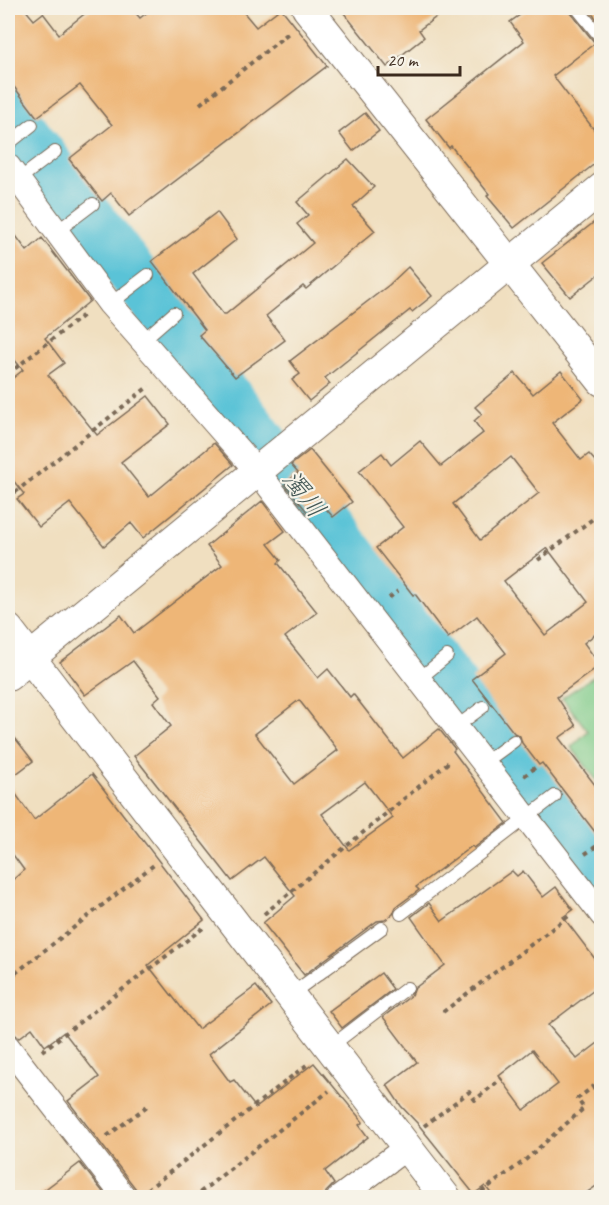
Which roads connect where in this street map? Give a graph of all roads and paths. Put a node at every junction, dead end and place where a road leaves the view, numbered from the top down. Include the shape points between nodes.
1 (577, 8) edge
2 (310, 11) edge
3 (602, 39) edge
4 (200, 104) dead end
5 (32, 125) dead end
6 (8, 144) edge
7 (55, 153) dead end
8 (19, 172) edge
9 (602, 188) edge
10 (93, 204) dead end
11 (63, 227) junction
12 (510, 262) junction
13 (148, 275) dead end
14 (110, 295) junction
15 (174, 314) dead end
16 (148, 336) junction
17 (168, 371) junction
18 (8, 374) edge
19 (602, 381) edge
20 (257, 471) junction
21 (8, 498) edge
22 (602, 512) edge
23 (538, 560) dead end
24 (8, 629) edge
25 (447, 656) dead end
26 (19, 668) edge
27 (423, 677) junction
28 (483, 707) dead end
29 (514, 741) dead end
30 (473, 743) junction
31 (555, 796) dead end
32 (530, 815) junction
33 (177, 847) junction
34 (596, 908) edge
35 (401, 914) dead end
36 (234, 921) junction
37 (382, 928) dead end
38 (8, 979) edge
39 (407, 988) dead end
40 (290, 995) junction
41 (443, 1012) dead end
42 (330, 1047) junction
43 (15, 1056) edge
44 (351, 1074) junction
45 (502, 1078) dead end
46 (602, 1080) edge
47 (150, 1104) dead end
48 (405, 1145) junction
49 (87, 1150) junction
50 (602, 1191) edge
51 (135, 1194) edge
52 (193, 1197) edge
53 (339, 1197) edge
54 (446, 1197) edge
55 (473, 1197) edge
56 (592, 1197) edge

1 - 3 lane
2 - 4 path
2 - 12 street
5 - 6 lane
7 - 8 lane
8 - 11 street
9 - 12 street
10 - 11 lane
11 - 14 street
12 - 19 street
12 - 20 street
13 - 14 lane
14 - 16 street
14 - 18 path
15 - 16 lane
16 - 17 street
17 - 20 street
17 - 21 path
20 - 26 street
20 - 27 street
22 - 23 path
24 - 26 street
25 - 27 lane
26 - 33 street
27 - 30 street
28 - 30 lane
29 - 30 lane
30 - 32 street
30 - 36 path
31 - 32 lane
32 - 34 street via 571,866
32 - 35 lane
33 - 36 street
33 - 38 path
34 - 41 path
36 - 40 street
36 - 43 path
37 - 40 lane
39 - 42 lane
40 - 42 street
42 - 44 street
42 - 51 path
43 - 49 street
44 - 48 street
44 - 52 path
45 - 48 path via 475,1100 469,1092
46 - 55 path via 577,1099 584,1108 523,1162
47 - 49 path
48 - 53 street
48 - 54 street
49 - 51 street
50 - 56 path

